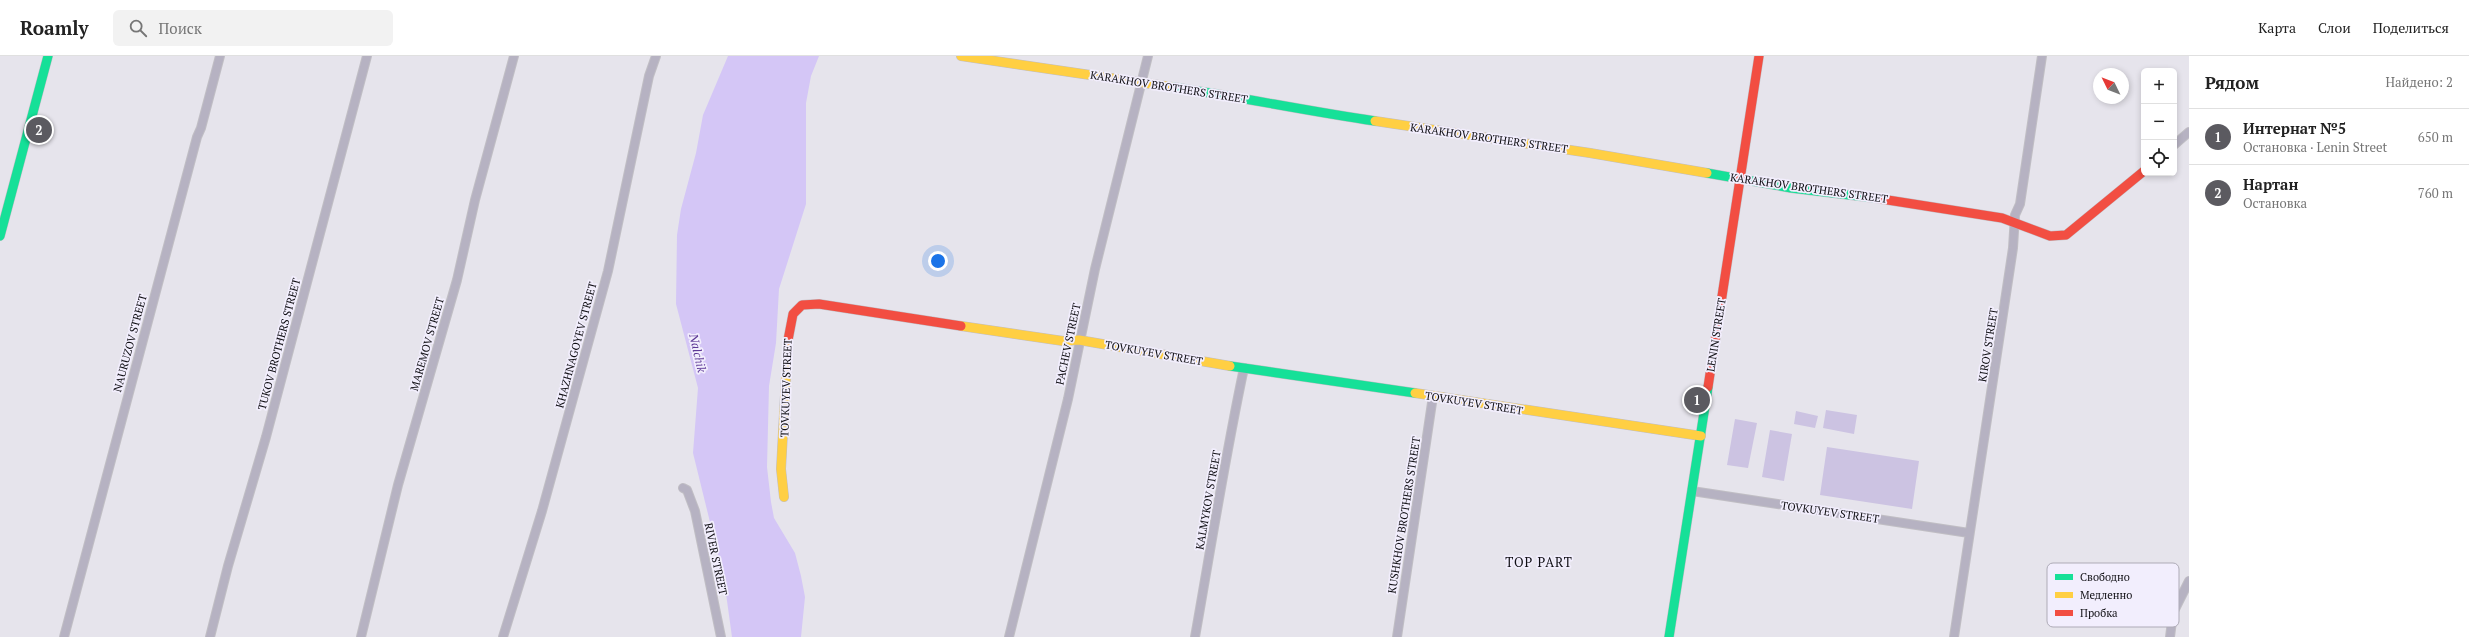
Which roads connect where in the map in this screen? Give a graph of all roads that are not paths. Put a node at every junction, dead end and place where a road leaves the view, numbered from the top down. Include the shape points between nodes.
1 (48, 56) edge
2 (220, 56) edge
3 (367, 56) edge
4 (514, 56) edge
5 (656, 56) edge
6 (961, 56) edge
7 (1148, 56) edge
8 (1759, 56) edge
9 (2042, 56) edge
10 (1140, 83) junction
11 (2189, 132) edge
12 (2177, 142) edge
13 (2141, 173) edge
14 (1741, 178) junction
15 (2015, 223) junction
16 (0, 236) edge
17 (1079, 340) junction
18 (1244, 368) junction
19 (1433, 396) junction
20 (1701, 436) junction
21 (683, 488) dead end
22 (1692, 491) junction
23 (784, 497) dead end
24 (1969, 533) junction
25 (2189, 581) edge
26 (2179, 601) edge
27 (2171, 627) edge
28 (64, 637) edge
29 (210, 637) edge
30 (360, 637) edge
31 (503, 637) edge
32 (721, 637) edge
33 (1009, 637) edge
34 (1195, 637) edge
35 (1397, 637) edge
36 (1669, 637) edge
37 (1954, 637) edge
38 (2170, 637) edge

1 - 16 street
2 - 28 street, NAURUZOV STREET via 192,152
3 - 29 street, TUKOV BROTHERS STREET
4 - 30 street, MAREMOV STREET via 475,200 457,280 398,485
5 - 31 street, KHAZHNAGOYEV STREET via 649,76 600,300 542,511
6 - 10 street, KARAKHOV BROTHERS STREET
7 - 10 street, PACHEV STREET
8 - 14 street, LENIN STREET
9 - 15 street, KIROV STREET
10 - 14 street, KARAKHOV BROTHERS STREET via 1230,96 1290,109
10 - 17 street, PACHEV STREET
11 - 12 street
13 - 15 street, KARAKHOV BROTHERS STREET via 2066,235 2050,236
14 - 15 street, KARAKHOV BROTHERS STREET via 1791,188 1911,202 2002,218
14 - 20 street, LENIN STREET
15 - 24 street, KIROV STREET via 1986,433
17 - 18 street, TOVKUYEV STREET
17 - 23 street, TOVKUYEV STREET via 1063,341 819,304 802,305 793,314 785,365 781,469
17 - 33 street, PACHEV STREET via 1068,399
18 - 19 street, TOVKUYEV STREET
18 - 34 street, KALMYKOV STREET via 1231,428
19 - 20 street, TOVKUYEV STREET
19 - 35 street, KUSHKHOV BROTHERS STREET
20 - 22 street, LENIN STREET
21 - 32 street, RIVER STREET via 687,490 695,511
22 - 24 street, TOVKUYEV STREET
22 - 36 street, LENIN STREET
24 - 37 street, KIROV STREET
25 - 26 street
27 - 38 street

